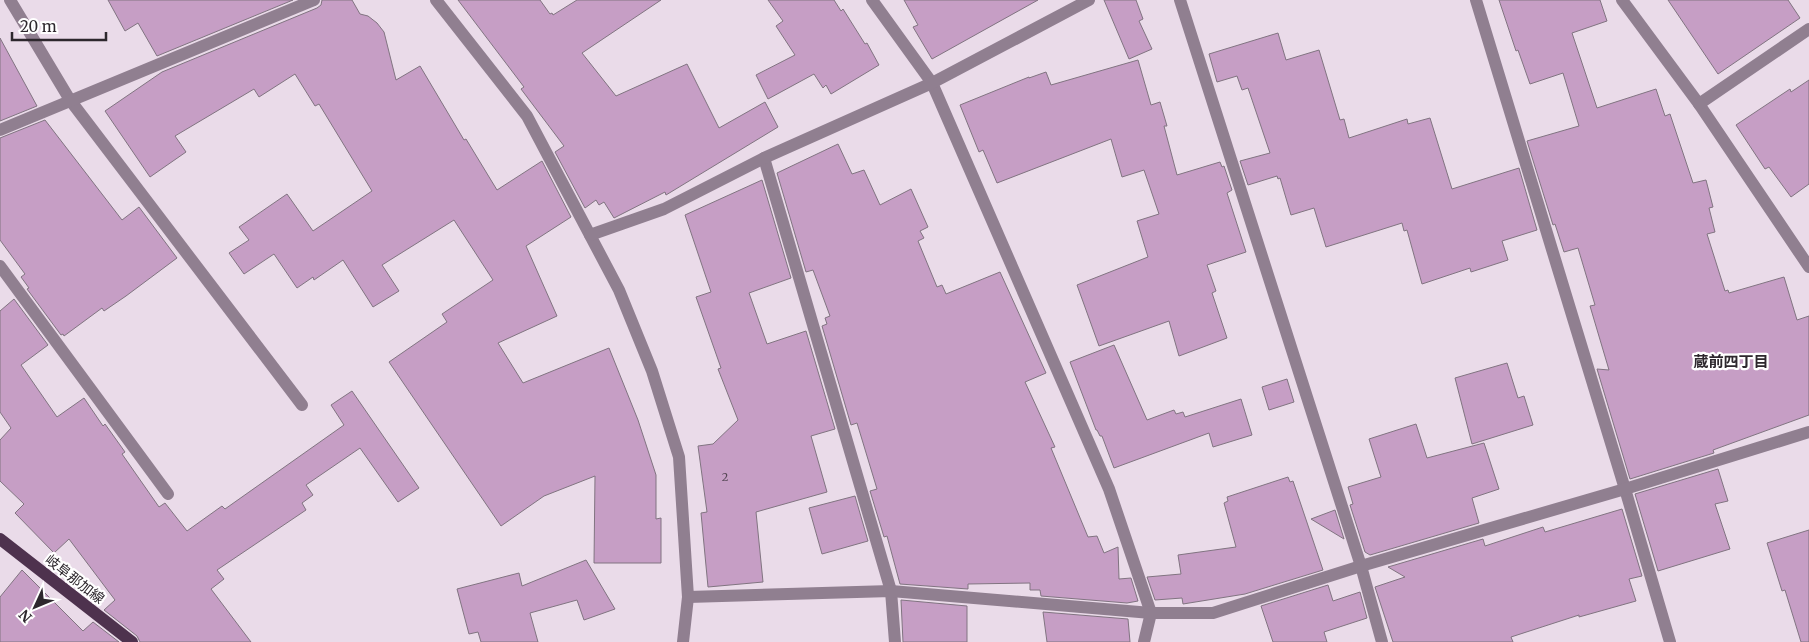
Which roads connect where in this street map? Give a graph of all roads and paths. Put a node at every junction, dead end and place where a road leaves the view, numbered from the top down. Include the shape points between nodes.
1 (10, 0) edge
2 (314, 0) edge
3 (436, 0) edge
4 (872, 0) edge
5 (1089, 0) edge
6 (1180, 0) edge
7 (1476, 0) edge
8 (1622, 0) edge
9 (1809, 29) edge
10 (932, 83) junction
11 (70, 100) junction
12 (1699, 104) junction
13 (0, 130) edge
14 (764, 158) junction
15 (590, 235) junction
16 (0, 266) edge
17 (1809, 266) edge
18 (302, 405) dead end
19 (1809, 432) edge
20 (1625, 489) junction
21 (168, 494) dead end
22 (0, 539) edge
23 (1360, 566) junction
24 (891, 591) junction
25 (688, 597) junction
26 (1151, 613) junction
27 (132, 642) edge
28 (683, 642) edge
29 (894, 642) edge
30 (1144, 642) edge
31 (1382, 642) edge
32 (1670, 642) edge

1 - 11 street
2 - 11 street
3 - 15 street via 526,116
4 - 10 street
5 - 10 street
6 - 23 street
7 - 20 street
8 - 12 street
9 - 12 street
10 - 14 street
10 - 26 street via 1109,489
11 - 13 street
11 - 18 street
12 - 17 street
14 - 15 street via 664,209
14 - 24 street
15 - 25 street via 618,290 652,371 679,456
16 - 21 street
19 - 20 street
20 - 23 street
20 - 32 street
22 - 27 main road, 岐阜那加線
23 - 26 street via 1213,613
23 - 31 street
24 - 25 street
24 - 26 street
24 - 29 street
25 - 28 street
26 - 30 street

